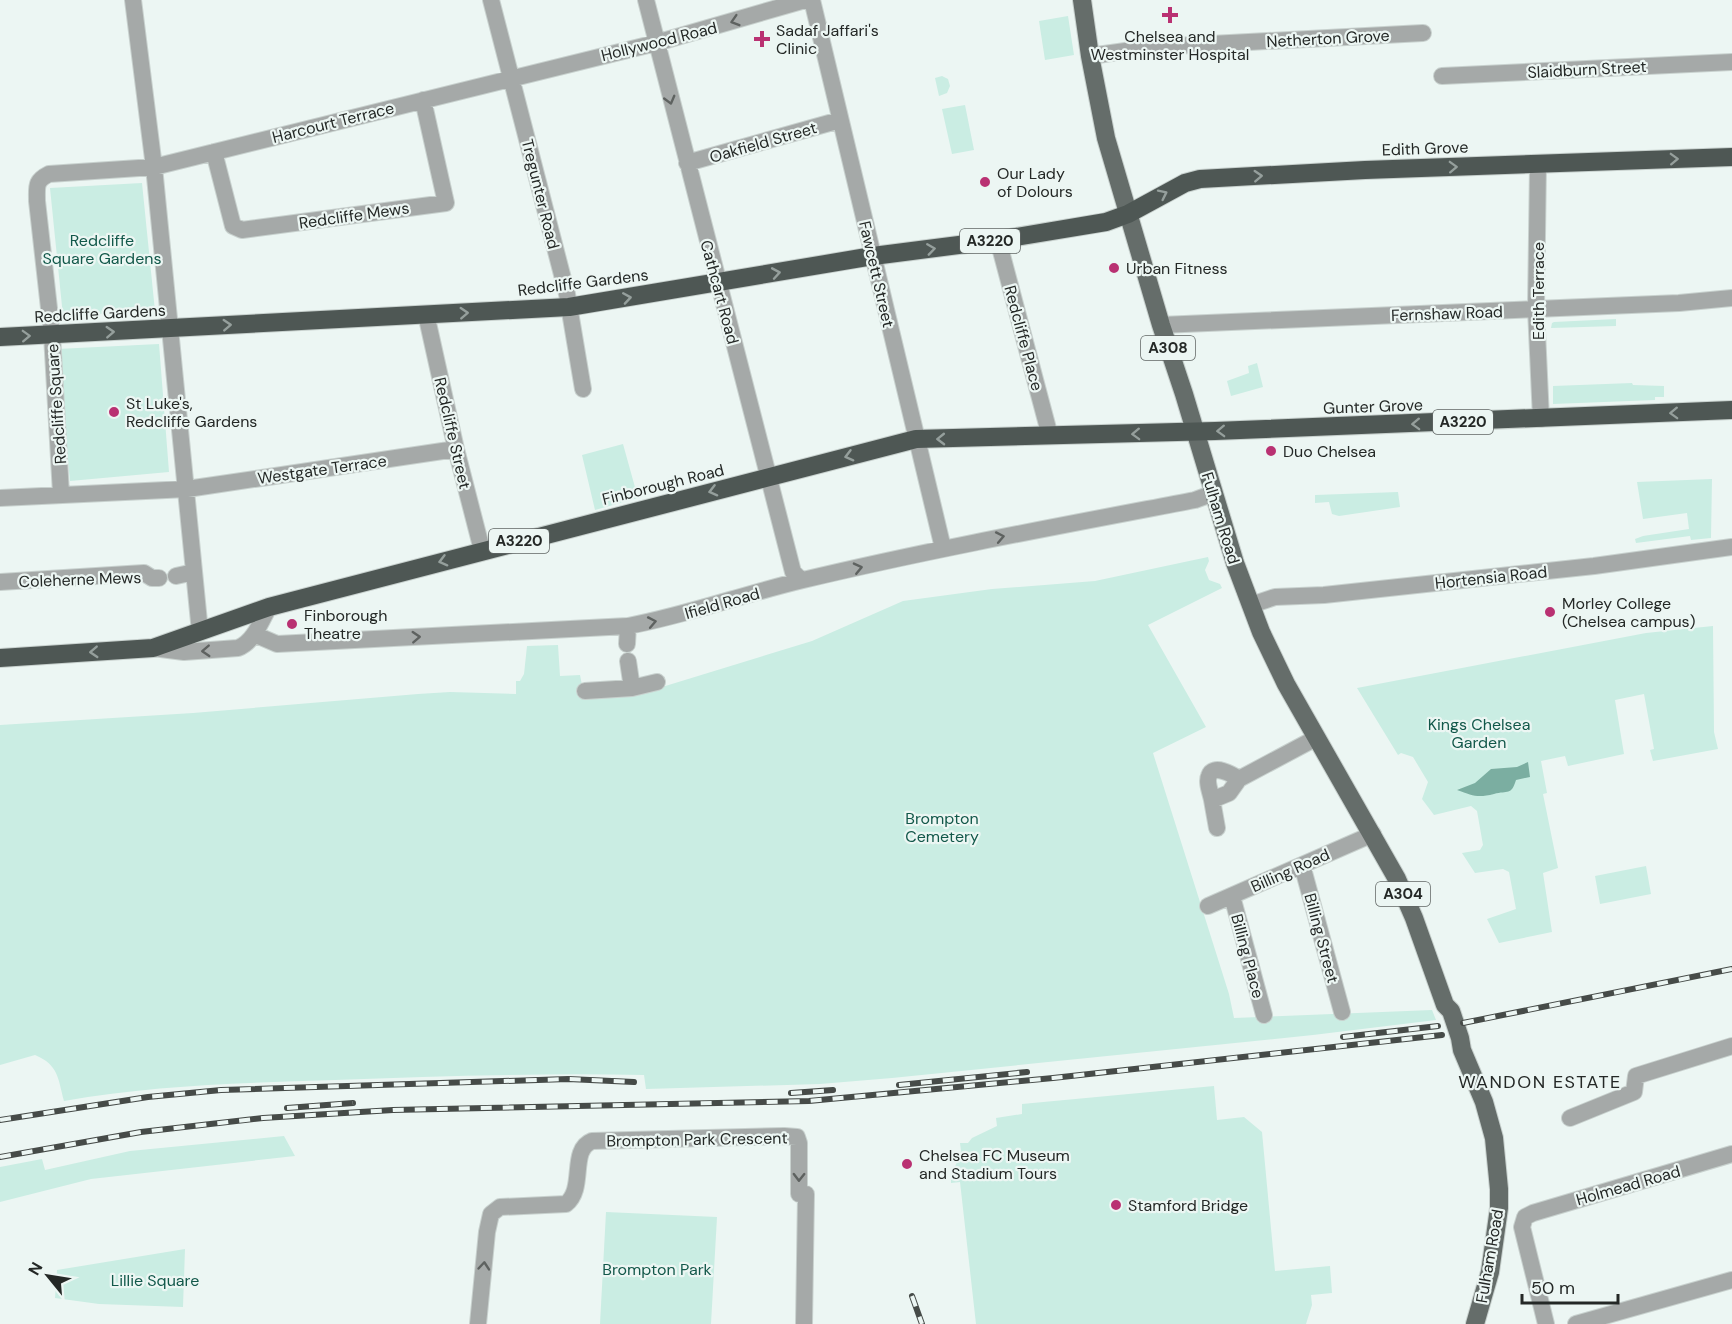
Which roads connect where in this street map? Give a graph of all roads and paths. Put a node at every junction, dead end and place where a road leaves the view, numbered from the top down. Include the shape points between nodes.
1 (133, 0) edge
2 (491, 0) edge
3 (646, 0) edge
4 (805, 0) edge
5 (812, 0) edge
6 (1082, 0) edge
7 (1423, 33) dead end
8 (656, 43) junction
9 (1090, 56) junction
10 (1732, 62) edge
11 (1442, 76) dead end
12 (512, 78) junction
13 (423, 100) junction
14 (840, 120) junction
15 (214, 152) junction
16 (1732, 157) edge
17 (687, 163) junction
18 (1538, 164) junction
19 (154, 167) junction
20 (1128, 214) junction
21 (998, 240) junction
22 (873, 256) junction
23 (718, 283) junction
24 (1732, 298) edge
25 (569, 307) junction
26 (1536, 309) junction
27 (426, 314) junction
28 (1161, 325) junction
29 (169, 328) junction
30 (52, 335) junction
31 (0, 337) edge
32 (584, 389) dead end
33 (1732, 410) edge
34 (1541, 419) junction
35 (1195, 432) junction
36 (1050, 436) junction
37 (916, 439) junction
38 (456, 449) junction
39 (770, 477) junction
40 (187, 489) junction
41 (1214, 493) junction
42 (61, 494) junction
43 (0, 498) edge
44 (1732, 547) edge
45 (943, 548) junction
46 (482, 550) junction
47 (194, 572) junction
48 (801, 580) junction
49 (0, 582) edge
50 (1251, 605) junction
51 (269, 607) junction
52 (628, 626) junction
53 (200, 632) junction
54 (255, 634) junction
55 (153, 648) junction
56 (0, 658) edge
57 (657, 682) dead end
58 (632, 688) junction
59 (585, 691) dead end
60 (1316, 738) junction
61 (1239, 779) junction
62 (1212, 800) junction
63 (1217, 828) dead end
64 (1373, 834) junction
65 (1302, 865) junction
66 (1232, 896) junction
67 (1208, 906) dead end
68 (1341, 1012) dead end
69 (1264, 1015) dead end
70 (1732, 1046) edge
71 (1570, 1118) dead end
72 (1732, 1154) edge
73 (1732, 1280) edge
74 (478, 1324) edge
75 (804, 1324) edge
76 (1475, 1324) edge
77 (1546, 1324) edge
78 (1576, 1324) edge

1 - 19 street
2 - 12 street, Tregunter Road
3 - 8 street, Cathcart Road
4 -> 8 street, Hollywood Road
5 - 14 street, Fawcett Street
6 - 9 main road, Fulham Road / A308
7 - 9 street, Netherton Grove via 1154,47
8 - 12 street, Hollywood Road
8 -> 17 street, Cathcart Road
9 - 20 main road, Fulham Road / A308 via 1106,138
10 - 11 street, Slaidburn Street
12 - 13 street, Harcourt Terrace
12 - 25 street, Tregunter Road
13 - 15 street, Harcourt Terrace
13 - 15 street, Redcliffe Mews via 446,202 242,230 233,226
14 - 17 street, Oakfield Street
14 - 22 street, Fawcett Street
15 - 19 street, Harcourt Terrace
18 -> 16 highway, Edith Grove / A3220
17 - 23 street, Cathcart Road
20 -> 18 highway, Edith Grove / A3220 via 1200,179
18 - 26 street, Edith Terrace
19 - 29 street
19 - 30 street, Redcliffe Square via 50,174 41,178 37,201
20 - 21 highway, Redcliffe Gardens / A3220 via 1106,222
20 - 28 main road, Fulham Road / A308
22 -> 21 highway, Redcliffe Gardens / A3220
21 - 36 street, Redcliffe Place
23 -> 22 highway, Redcliffe Gardens / A3220
22 - 37 street, Fawcett Street
25 -> 23 highway, Redcliffe Gardens / A3220
23 - 39 street, Cathcart Road
24 - 26 street, Fernshaw Road
27 -> 25 highway, Redcliffe Gardens / A3220
25 - 32 street, Tregunter Road
26 - 28 street, Fernshaw Road
26 - 34 street, Edith Terrace
29 -> 27 highway, Redcliffe Gardens / A3220
27 - 38 street, Redcliffe Street
28 - 35 main road, Fulham Road / A308
30 -> 29 highway, Redcliffe Gardens / A3220
29 - 40 street
31 -> 30 highway, Redcliffe Gardens / A3220
30 - 42 street, Redcliffe Square
33 -> 34 highway, Gunter Grove / A3220
34 -> 35 highway, Gunter Grove / A3220
35 -> 36 highway, Finborough Road / A3220
35 - 41 main road, Fulham Road / A304
36 -> 37 highway, Finborough Road / A3220
37 -> 39 highway, Finborough Road / A3220
37 - 45 street, Fawcett Street
38 - 40 street, Westgate Terrace
38 - 46 street, Redcliffe Street
39 -> 46 highway, Finborough Road / A3220
39 - 48 street, Cathcart Road via 793,572
40 - 42 street
40 - 47 street
45 -> 41 street, Ifield Road via 1195,500
41 - 50 main road, Fulham Road / A304
42 - 43 street
44 - 50 street, Hortensia Road via 1324,596 1275,597
48 -> 45 street, Ifield Road
46 -> 51 highway, Finborough Road / A3220
47 - 49 street, Coleherne Mews via 152,578 144,573
47 - 53 street
52 -> 48 street, Ifield Road
50 - 60 main road, Fulham Road / A304 via 1273,657
51 - 53 highway, Finborough Road / A3220
51 - 54 street
54 -> 52 street, Ifield Road via 277,644
52 - 58 street
53 - 55 highway, Finborough Road / A3220
54 -> 55 street, Finborough Road via 238,648 184,652
55 -> 56 highway, Finborough Road / A3220
57 - 58 street
58 - 59 street
60 - 61 street
60 - 64 main road, Fulham Road / A304
61 - 62 street via 1229,793
61 - 62 street via 1224,771 1212,771 1208,778
62 - 63 street
64 - 65 street, Billing Road
64 - 76 main road, Fulham Road / A304 via 1409,908 1445,1005 1442,1014 1484,1102 1494,1138 1499,1208 1490,1272
65 - 66 street, Billing Road
65 - 68 street, Billing Street
66 - 67 street, Billing Road
66 - 69 street, Billing Place
70 - 71 street via 1636,1076 1634,1092
72 - 77 street, Holmead Road via 1525,1217 1522,1227
73 - 78 street
74 -> 75 street, Brompton Park Crescent via 491,1214 500,1207 566,1204 575,1195 580,1155 587,1143 784,1136 797,1137 799,1194 806,1194

